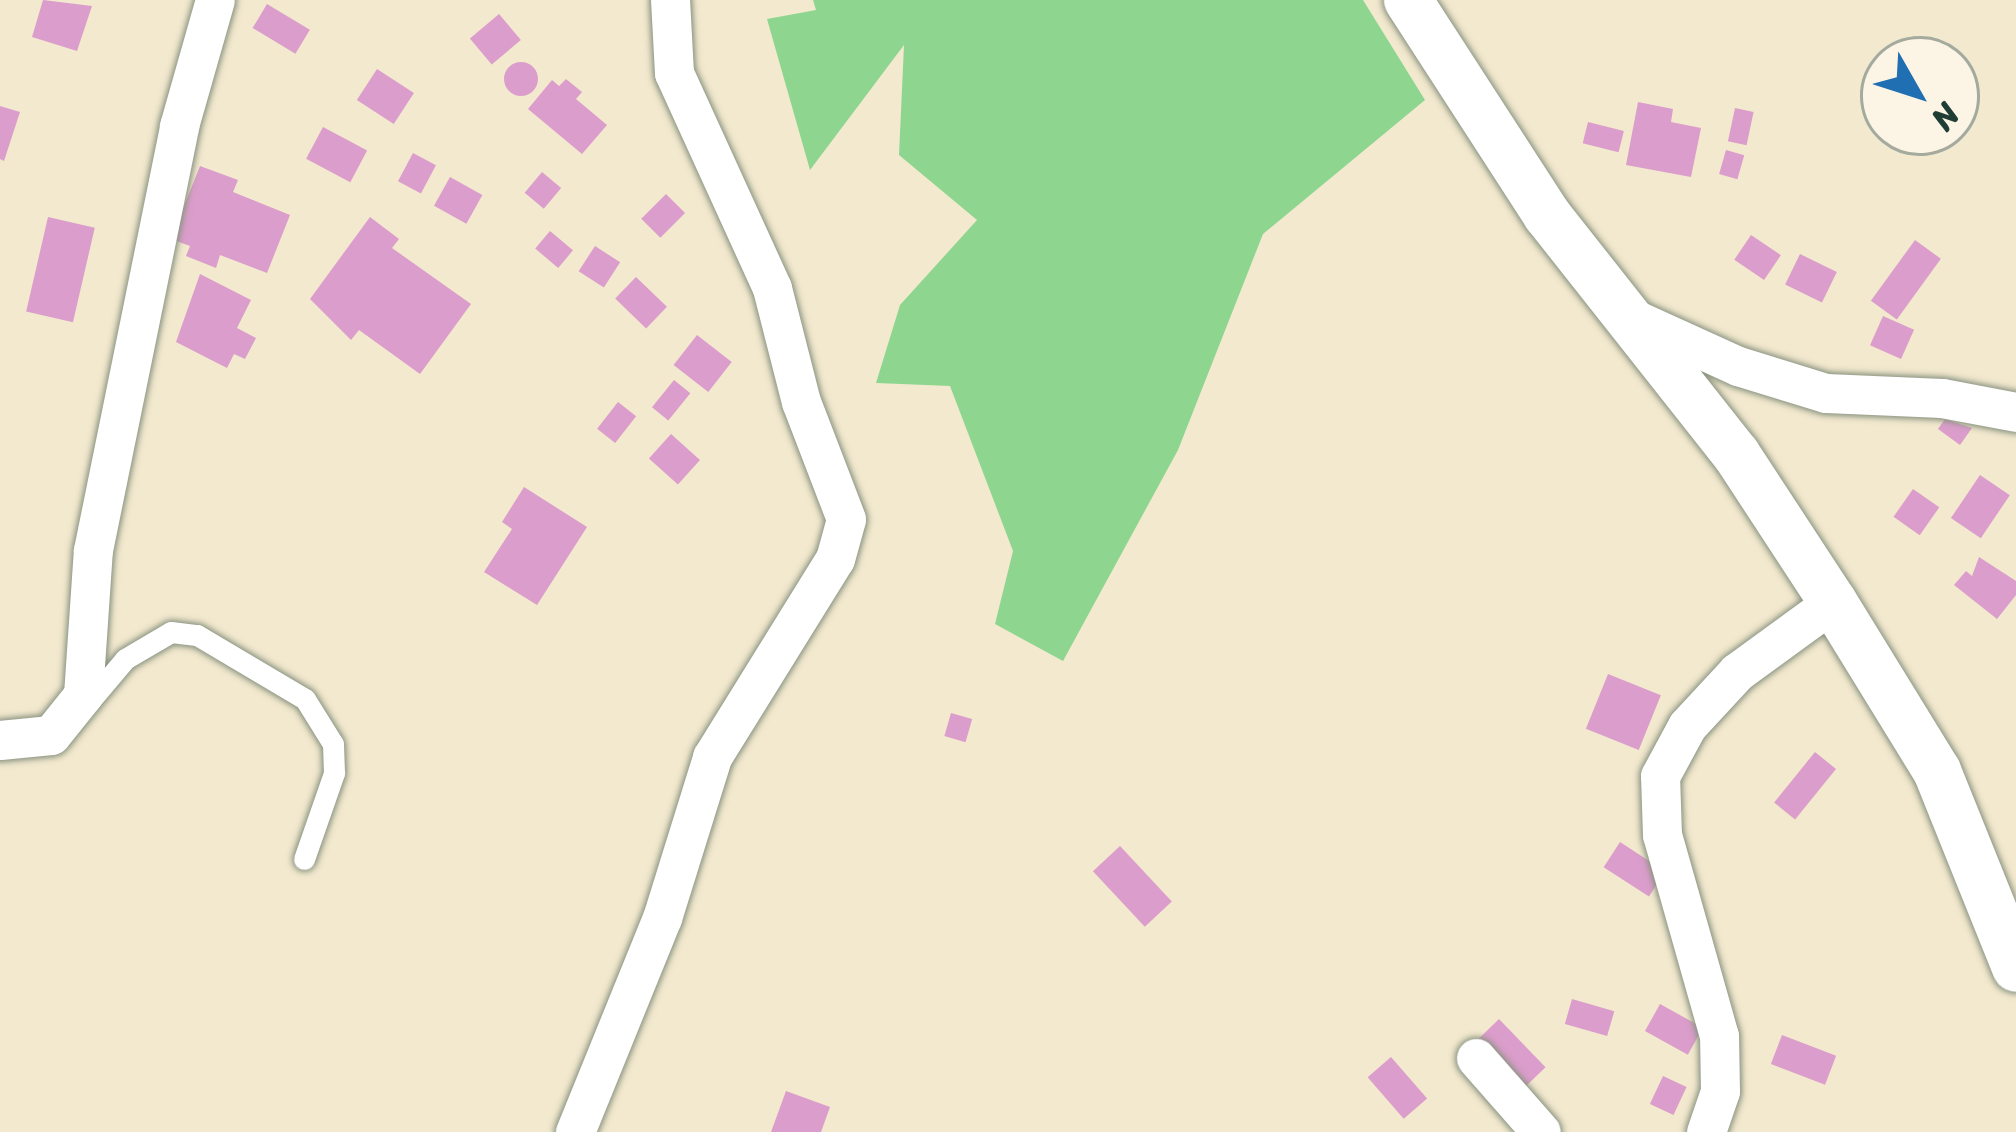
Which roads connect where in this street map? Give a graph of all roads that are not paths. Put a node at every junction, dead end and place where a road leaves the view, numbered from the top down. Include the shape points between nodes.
1 (215, 0) edge
2 (670, 0) edge
3 (1408, 0) edge
4 (1628, 316) junction
5 (2016, 412) edge
6 (1832, 602) junction
7 (70, 720) junction
8 (0, 740) edge
9 (304, 859) dead end
10 (2016, 968) edge
11 (1476, 1058) dead end
12 (575, 1132) edge
13 (1541, 1132) edge
14 (1706, 1132) edge

1 - 7 street via 179,126 93,550 83,695
2 - 12 street via 674,74 772,288 801,402 846,519 836,559 712,757 662,918
3 - 4 street via 1475,112
4 - 5 street via 1738,366 1826,393 1942,398
4 - 6 street via 1736,454
6 - 10 street via 1937,771
6 - 14 street via 1737,672 1687,726 1660,776 1662,835 1719,1036 1720,1091
7 - 8 street via 22,744
7 - 9 lane via 147,641 171,632 215,645 305,699 327,731 334,772
11 - 13 street

